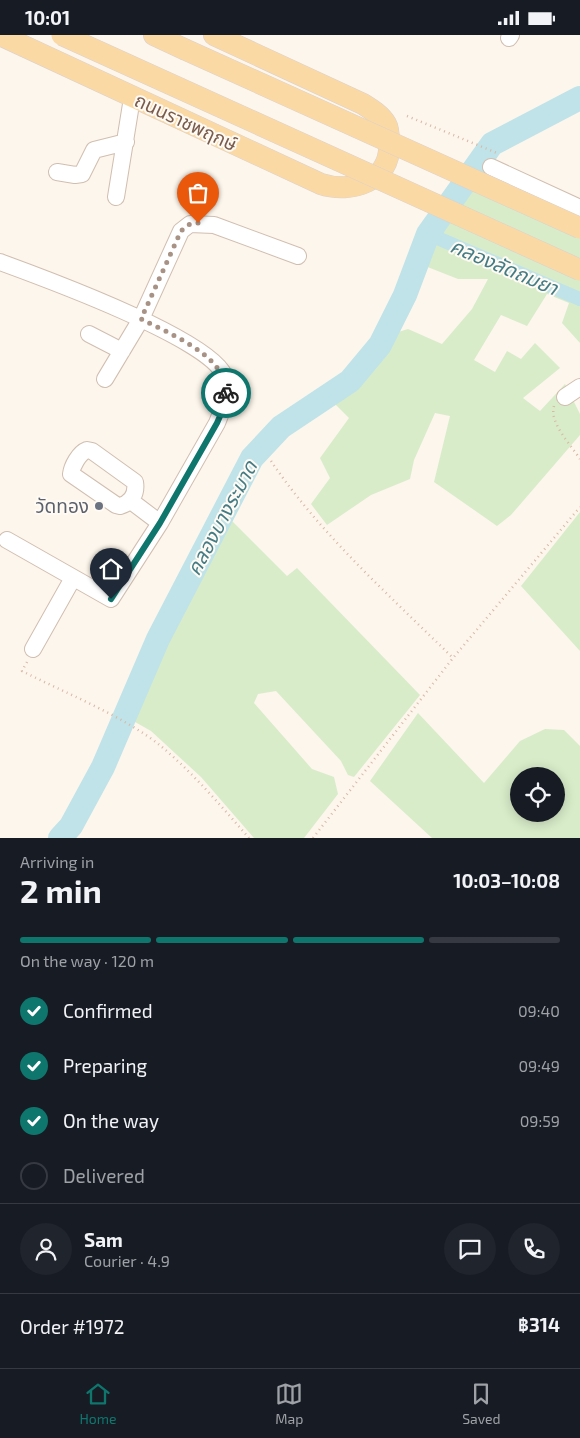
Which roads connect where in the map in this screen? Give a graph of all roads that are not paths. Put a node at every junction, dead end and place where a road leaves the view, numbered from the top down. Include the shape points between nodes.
1 (0, 35) edge
2 (62, 35) edge
3 (214, 35) edge
4 (156, 37) edge
5 (132, 98) junction
6 (126, 142) junction
7 (494, 160) road end
8 (56, 171) dead end
9 (116, 197) dead end
10 (580, 208) edge
11 (580, 228) edge
12 (298, 255) dead end
13 (0, 261) edge
14 (580, 270) edge
15 (141, 319) junction
16 (89, 334) dead end
17 (122, 351) junction
18 (105, 379) dead end
19 (580, 387) edge
20 (565, 397) road end
21 (131, 501) dead end
22 (160, 523) junction
23 (7, 540) dead end
24 (73, 578) junction
25 (33, 649) road end

1 - 5 main road, ถนนราชพฤกษ์
2 - 14 main road, ถนนราชพฤกษ์, bridge
3 - 5 main road, ถนนราชพฤกษ์ via 378,114 387,125 390,151 382,170 358,187 333,188
4 - 11 main road, bridge
5 - 6 street
6 - 8 street via 94,150 82,173 75,175
6 - 9 street
7 - 10 street
12 - 15 street via 214,225 190,224 181,231
13 - 15 street
15 - 17 street
15 - 22 street via 206,356 223,375 227,391 217,423
16 - 17 street
17 - 18 street
19 - 20 street
21 - 22 street
22 - 24 street via 111,599
23 - 24 street
24 - 25 street

